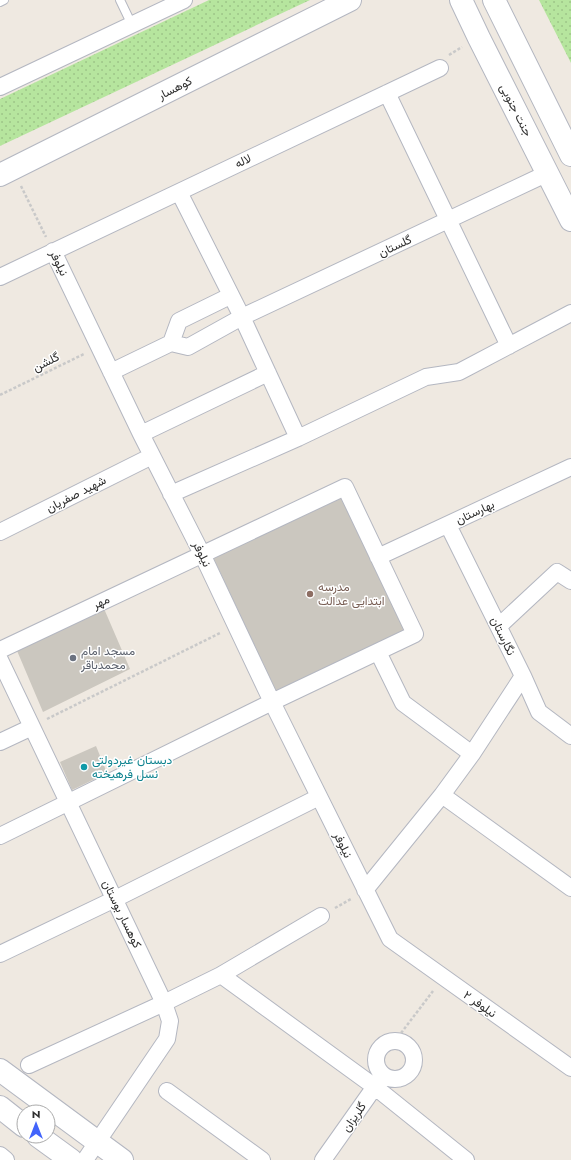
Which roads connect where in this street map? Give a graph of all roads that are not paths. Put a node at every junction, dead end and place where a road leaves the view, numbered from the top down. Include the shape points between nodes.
1 (4, 0) edge
2 (120, 0) edge
3 (184, 0) edge
4 (350, 0) edge
5 (461, 0) edge
6 (494, 0) edge
7 (0, 2) edge
8 (132, 25) junction
9 (440, 68) road end
10 (0, 87) edge
11 (387, 93) junction
12 (571, 155) edge
13 (6, 172) edge
14 (548, 174) junction
15 (179, 192) junction
16 (571, 220) edge
17 (449, 221) junction
18 (53, 251) junction
19 (0, 277) edge
20 (230, 296) junction
21 (571, 313) edge
22 (242, 317) junction
23 (171, 343) junction
24 (509, 346) junction
25 (111, 372) junction
26 (268, 373) junction
27 (141, 434) junction
28 (298, 438) junction
29 (152, 456) junction
30 (571, 467) edge
31 (171, 494) junction
32 (448, 525) junction
33 (0, 532) edge
34 (202, 554) junction
35 (378, 557) junction
36 (571, 581) edge
37 (498, 626) junction
38 (0, 650) edge
39 (378, 652) junction
40 (0, 660) edge
41 (523, 676) junction
42 (272, 702) junction
43 (32, 727) junction
44 (571, 736) edge
45 (0, 742) edge
46 (472, 754) junction
47 (442, 795) junction
48 (319, 797) junction
49 (69, 803) junction
50 (0, 836) edge
51 (571, 888) edge
52 (365, 890) junction
53 (115, 899) junction
54 (322, 916) road end
55 (390, 939) joint
56 (0, 954) edge
57 (221, 975) junction
58 (164, 1003) junction
59 (29, 1065) dead end
60 (571, 1068) edge
61 (0, 1070) edge
62 (380, 1081) junction
63 (167, 1091) dead end
64 (0, 1107) edge
65 (16, 1120) edge
66 (98, 1142) junction
67 (49, 1144) edge
68 (0, 1156) edge
69 (6, 1160) edge
70 (71, 1160) edge
71 (85, 1160) edge
72 (122, 1160) edge
73 (262, 1160) edge
74 (323, 1160) edge
75 (466, 1160) edge

1 - 7 lane
2 - 8 lane
3 - 8 street
4 - 13 main road, کوهسار
5 - 14 main road, جنت جنوبی
6 - 12 main road
8 - 10 street
9 - 11 street, لاله
11 - 15 street, لاله
11 - 17 street
14 - 16 main road, جنت جنوبی
14 - 17 street, گلستان
15 - 18 street, لاله
15 - 20 street
17 - 22 street, گلستان
17 - 24 street
18 - 19 street, لاله
18 - 25 street, نیلوفر
20 - 22 street
20 - 23 street via 179,321
21 - 24 street
22 - 23 street, گلستان via 188,347
22 - 26 street
23 - 25 street
24 - 28 street via 459,372 426,377
25 - 27 street, نیلوفر
26 - 27 street
26 - 28 street
27 - 29 street, نیلوفر
28 - 31 street
29 - 31 street, نیلوفر
29 - 33 street, شهید صفریان
30 - 32 street, بهارستان
31 - 34 street, نیلوفر
32 - 35 street, بهارستان
32 - 37 street, نگارستان
34 - 35 street, مهر via 346,486
34 - 38 street, مهر
34 - 42 street, نیلوفر
35 - 39 street via 415,634
36 - 37 street via 557,572
37 - 41 street, نگارستان
39 - 42 street
39 - 46 street via 403,703
40 - 43 street, کوهسار بوستان
41 - 44 street, نگارستان via 539,712
41 - 46 street
42 - 48 street, نیلوفر
42 - 49 street
43 - 45 street
43 - 49 street, کوهسار بوستان
46 - 47 street
47 - 51 street
47 - 52 street
48 - 52 street, نیلوفر
48 - 53 street
49 - 50 street
49 - 53 street, کوهسار بوستان
52 - 55 street, نیلوفر
53 - 56 street
53 - 58 street, کوهسار بوستان
54 - 57 street
55 - 60 street, نیلوفر ۲
57 - 58 street
57 - 62 street
58 - 59 street
58 - 66 street, کوهسار بوستان via 170,1022 167,1039
61 - 66 main road
62 - 62 street via 376,1060 379,1050 386,1043 404,1043 412,1050 412,1069 404,1076 395,1079 386,1076
62 - 74 street, گلریزان
62 - 75 street
63 - 73 street
64 - 65 main road
66 - 71 street, کوهسار بوستان
66 - 72 main road
67 - 70 main road
68 - 69 street

